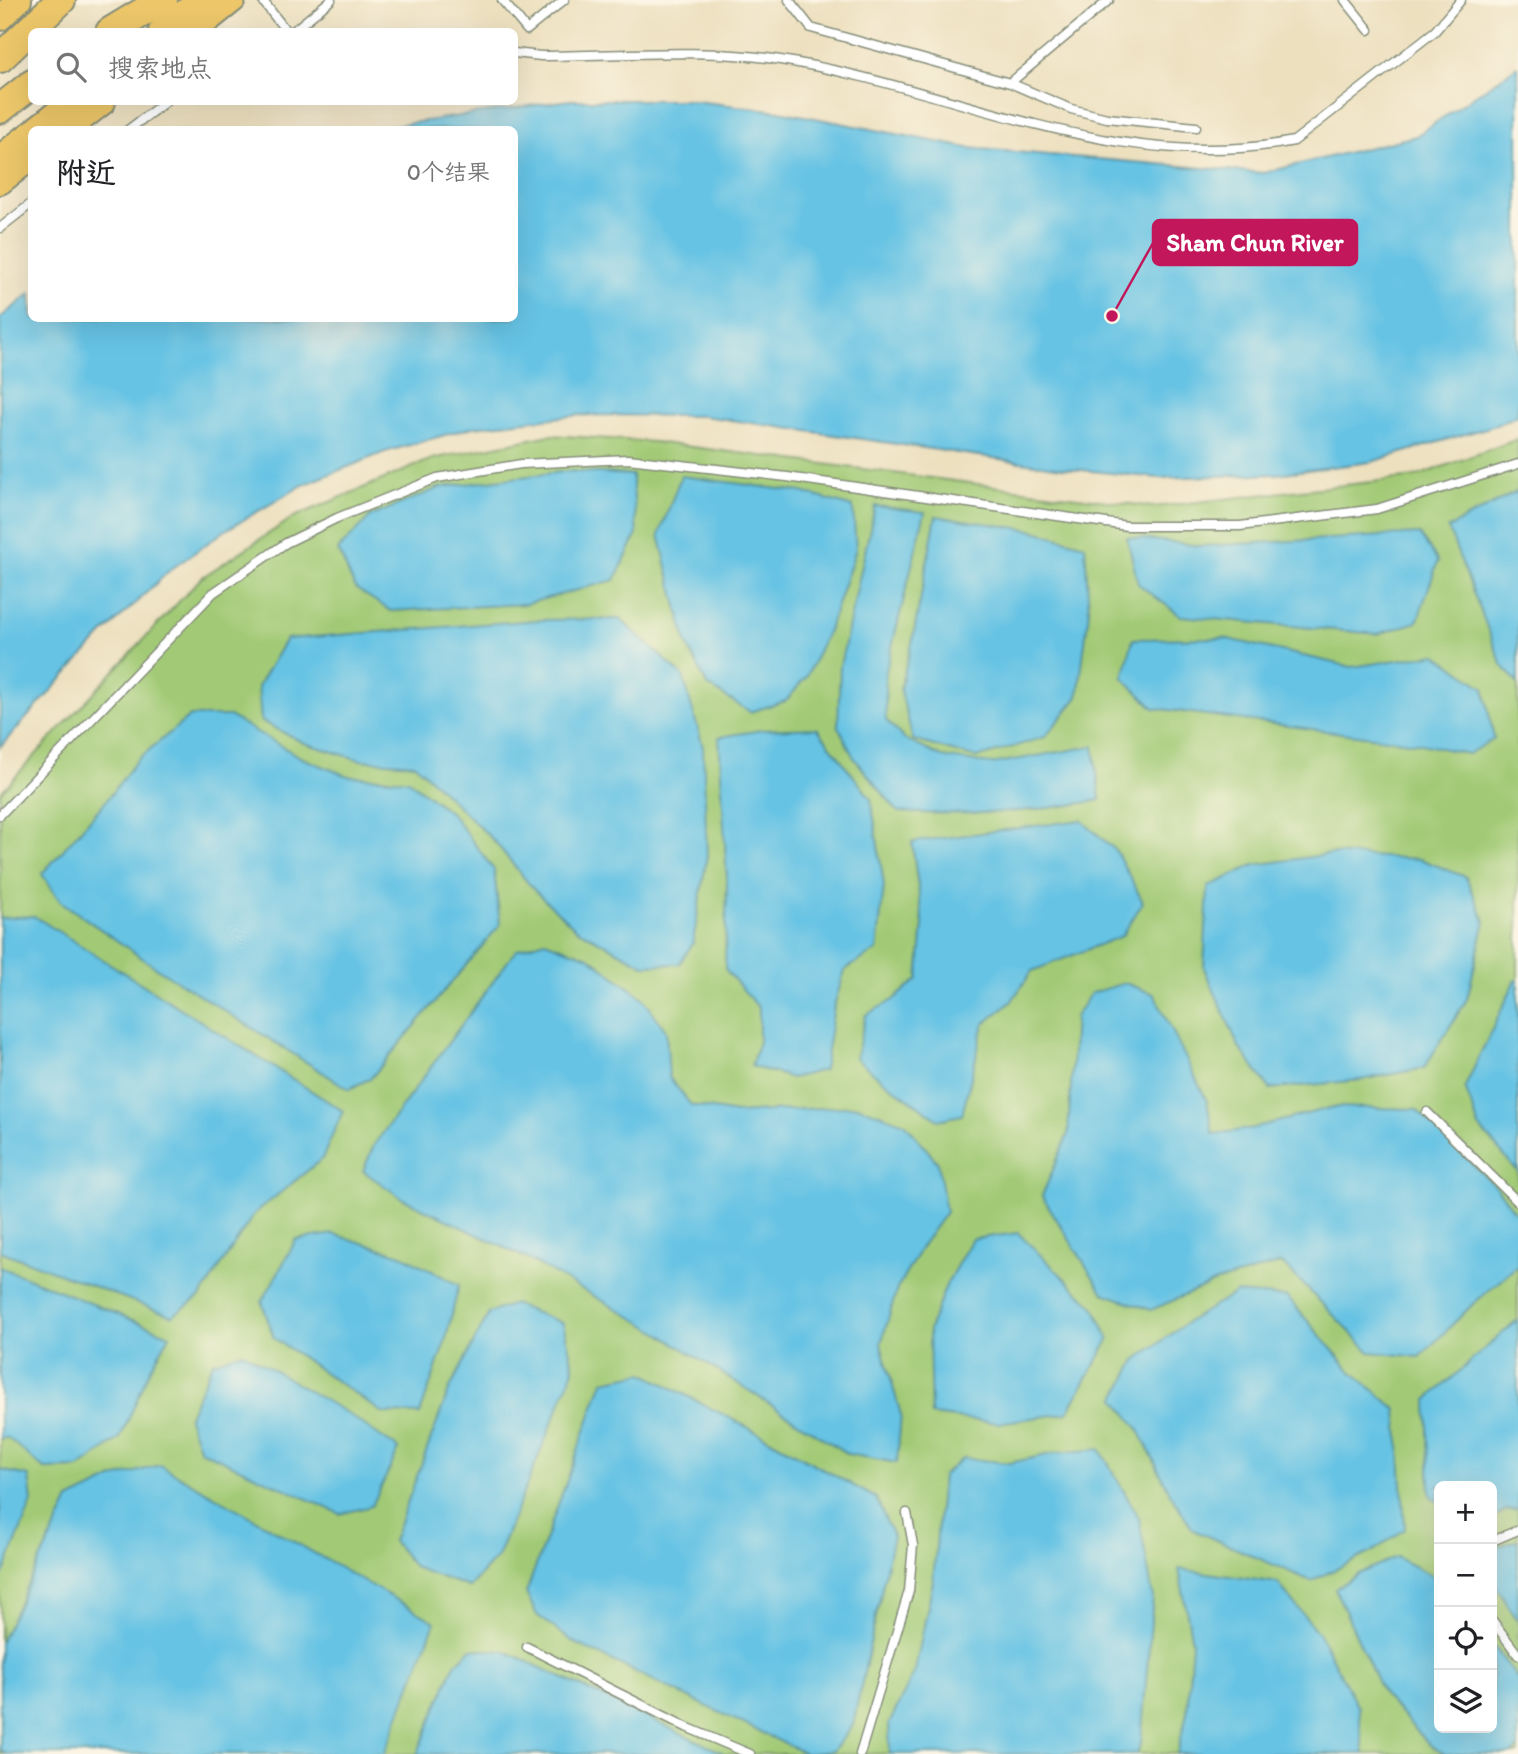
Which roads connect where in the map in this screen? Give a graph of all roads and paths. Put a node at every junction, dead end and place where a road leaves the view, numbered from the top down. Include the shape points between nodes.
1 (19, 0) edge
2 (61, 0) edge
3 (78, 0) edge
4 (135, 0) edge
5 (163, 0) edge
6 (203, 0) edge
7 (233, 0) edge
8 (262, 0) edge
9 (331, 0) edge
10 (502, 0) edge
11 (564, 0) edge
12 (789, 0) edge
13 (1109, 0) edge
14 (1345, 0) edge
15 (1461, 0) edge
16 (0, 18) edge
17 (32, 28) edge
18 (41, 28) edge
19 (101, 28) edge
20 (117, 28) edge
21 (168, 28) edge
22 (198, 28) edge
23 (286, 28) edge
24 (294, 28) edge
25 (1369, 30) dead end
26 (28, 31) edge
27 (28, 38) edge
28 (518, 53) edge
29 (0, 58) edge
30 (1010, 83) junction
31 (28, 87) edge
32 (70, 105) edge
33 (99, 105) edge
34 (161, 105) edge
35 (0, 109) edge
36 (43, 126) edge
37 (72, 126) edge
38 (133, 126) edge
39 (1196, 127) dead end
40 (28, 138) edge
41 (0, 160) edge
42 (28, 160) edge
43 (0, 182) edge
44 (28, 206) edge
45 (0, 228) edge
46 (1518, 464) edge
47 (0, 815) edge
48 (1427, 1112) dead end
49 (1518, 1202) edge
50 (907, 1513) dead end
51 (1518, 1531) edge
52 (1497, 1539) edge
53 (1497, 1627) edge
54 (527, 1647) dead end
55 (1518, 1655) edge
56 (750, 1754) edge
57 (860, 1754) edge

1 - 16 main road
2 - 17 highway
3 - 18 highway
4 - 19 highway
5 - 20 highway
6 - 21 highway
7 - 22 main road
8 - 23 lane
9 - 24 lane
10 - 11 lane via 527,30
12 - 30 lane via 811,28
13 - 30 lane
14 - 25 lane
15 - 28 lane via 1435,31 1294,141 1206,150 1121,144 1051,130 885,83 774,59 700,53
26 - 29 highway
27 - 29 highway
30 - 39 lane via 1071,109 1107,118
31 - 35 highway
32 - 36 highway
33 - 37 main road
34 - 38 lane
40 - 41 highway
42 - 43 main road
44 - 45 lane
46 - 47 lane via 1377,509 1240,526 1126,526 628,459 521,464 437,478 286,543 214,593
48 - 49 lane
50 - 57 lane via 913,1545 909,1591
51 - 52 lane
53 - 55 lane
54 - 56 lane

